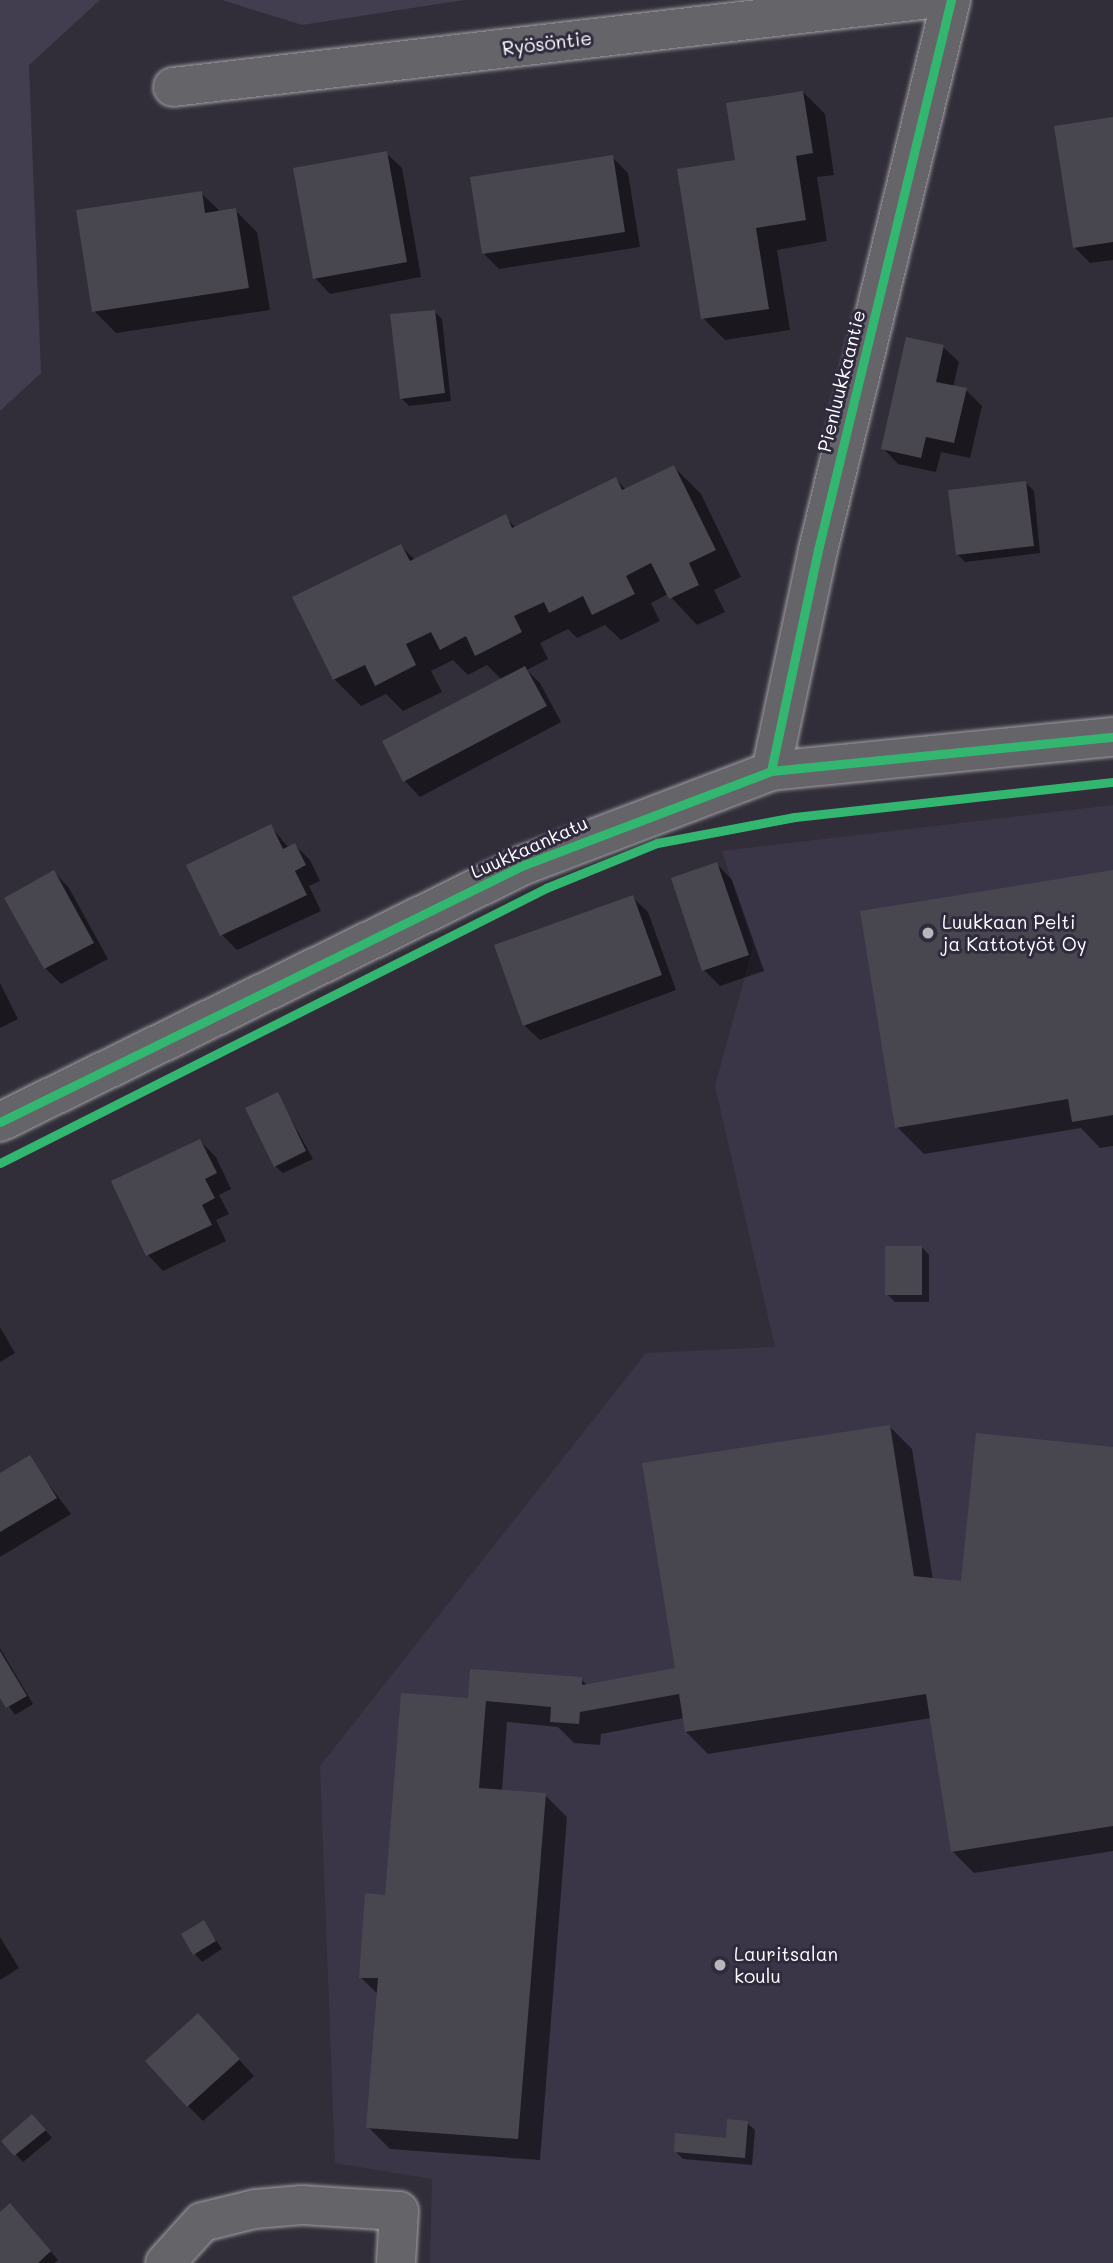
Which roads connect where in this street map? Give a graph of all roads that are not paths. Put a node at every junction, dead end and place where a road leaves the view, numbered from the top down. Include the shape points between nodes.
1 (920, 0) edge
2 (951, 0) edge
3 (173, 87) dead end
4 (1113, 737) edge
5 (771, 771) junction
6 (0, 1122) edge
7 (165, 2263) edge
8 (396, 2263) edge

1 - 3 street, Ryösöntie
2 - 5 street, Pienluukkaantie via 821,536
4 - 5 street, Luukkaankatu
5 - 6 street, Luukkaankatu via 524,865
7 - 8 street via 202,2222 255,2209 302,2205 399,2211

